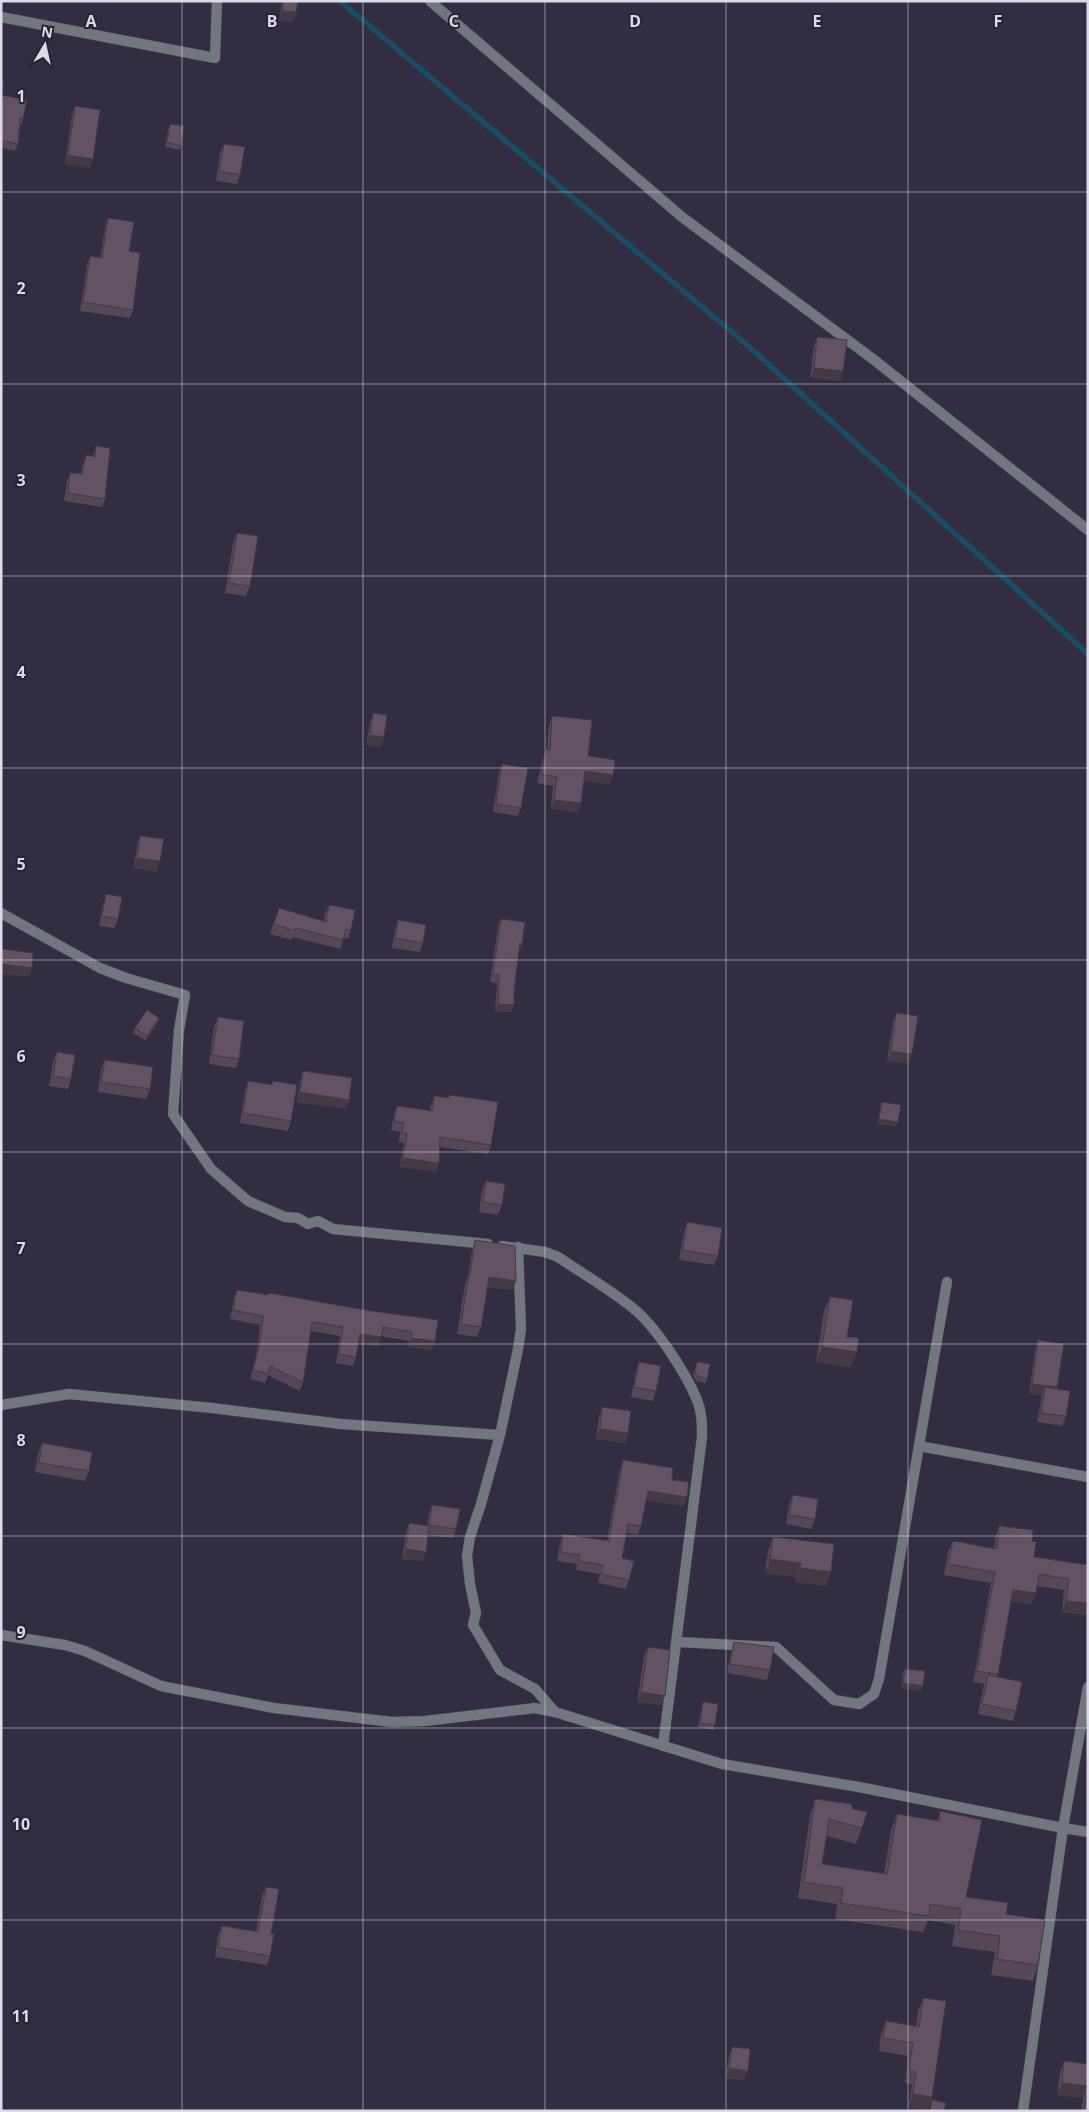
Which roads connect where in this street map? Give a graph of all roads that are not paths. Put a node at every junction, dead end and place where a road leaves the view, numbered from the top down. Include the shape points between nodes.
1 (217, 1) edge
2 (430, 1) edge
3 (1, 16) edge
4 (1088, 530) edge
5 (1, 913) edge
6 (518, 1247) junction
7 (947, 1282) dead end
8 (1, 1405) edge
9 (500, 1435) junction
10 (919, 1446) junction
11 (1088, 1477) edge
12 (1, 1635) edge
13 (678, 1642) junction
14 (1088, 1687) edge
15 (555, 1712) junction
16 (664, 1746) junction
17 (1063, 1828) junction
18 (1088, 1832) edge
19 (1023, 2111) edge

1 - 3 street via 215,58
2 - 4 street via 682,217 874,360
5 - 6 street via 100,968 186,995 179,1030 172,1114 211,1169 248,1201 285,1217 298,1218 308,1224 318,1221 334,1229
6 - 9 street via 521,1329
6 - 13 street via 558,1257 634,1309 652,1326 697,1400 702,1417 702,1437
7 - 10 street
8 - 9 street via 69,1394 341,1424
9 - 15 street via 467,1556 476,1613 473,1625 500,1670 535,1688
10 - 11 street
10 - 13 street via 874,1694 859,1704 834,1700 776,1646
12 - 15 street via 72,1647 160,1686 274,1708 392,1722 535,1708
13 - 16 street
14 - 17 street
15 - 16 street
16 - 17 street via 722,1764 859,1787
17 - 18 street
17 - 19 street

